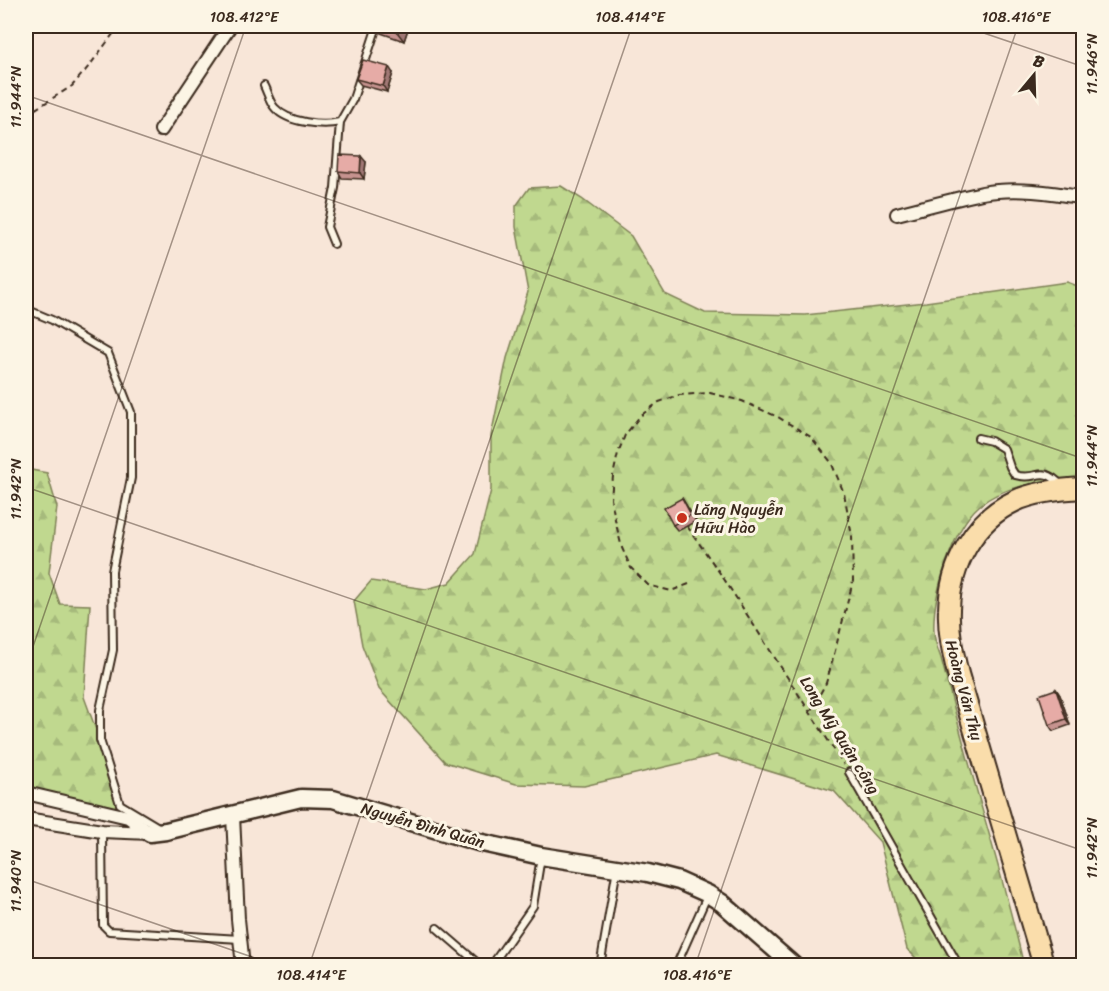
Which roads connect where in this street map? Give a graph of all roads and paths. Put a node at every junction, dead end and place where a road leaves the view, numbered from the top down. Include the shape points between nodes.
1 (119, 26) edge
2 (230, 26) edge
3 (376, 26) edge
4 (264, 86) dead end
5 (26, 115) edge
6 (340, 122) junction
7 (161, 130) dead end
8 (1083, 198) edge
9 (897, 214) dead end
10 (334, 244) dead end
11 (26, 309) edge
12 (978, 438) dead end
13 (1074, 489) edge
14 (687, 525) edge
15 (689, 584) dead end
16 (810, 712) junction
17 (849, 772) joint
18 (26, 794) edge
19 (233, 816) junction
20 (26, 819) edge
21 (102, 831) junction
22 (158, 832) junction
23 (541, 856) junction
24 (617, 868) junction
25 (708, 894) junction
26 (436, 928) dead end
27 (240, 939) junction
28 (778, 960) edge
29 (243, 966) edge
30 (481, 966) edge
31 (487, 966) edge
32 (600, 966) edge
33 (676, 966) edge
34 (795, 966) edge
35 (959, 966) edge
36 (1044, 966) edge

1 - 5 path via 72,86
2 - 7 street
3 - 6 lane via 353,99
4 - 6 lane via 275,108 288,116 311,124
6 - 10 lane via 335,188 327,227
8 - 9 street via 1015,191 984,193
11 - 22 lane via 108,353 131,412 131,478 112,571 113,650 100,710 100,740 120,804
12 - 13 lane via 1004,449 1015,476 1047,474
13 - 36 main road, Hoàng Văn Thụ via 1017,500 976,530 952,581 949,608 958,674
14 - 16 path, Long Mỹ Quận công
15 - 16 path via 671,591 648,585 631,568 622,548 611,499 613,476 625,435 640,416 658,402 679,395 710,393 742,401 811,437 831,462 844,494 852,536 853,581 826,683
16 - 17 path, Long Mỹ Quận công
17 - 35 lane, Long Mỹ Quận công
18 - 22 street via 128,817
19 - 22 street, Nguyễn Đình Quân
19 - 23 street, Nguyễn Đình Quân via 301,798 333,799 478,842
19 - 27 street
20 - 21 street, Nguyễn Đình Quân
21 - 22 street, Nguyễn Đình Quân
21 - 27 lane via 103,925 109,931
23 - 24 street, Nguyễn Đình Quân
23 - 31 lane via 532,906 494,962
24 - 25 street, Nguyễn Đình Quân via 679,881
24 - 32 lane
25 - 28 street, Nguyễn Đình Quân via 722,903
25 - 33 lane
26 - 30 lane
27 - 29 street
28 - 34 street, Nguyễn Đình Quân

